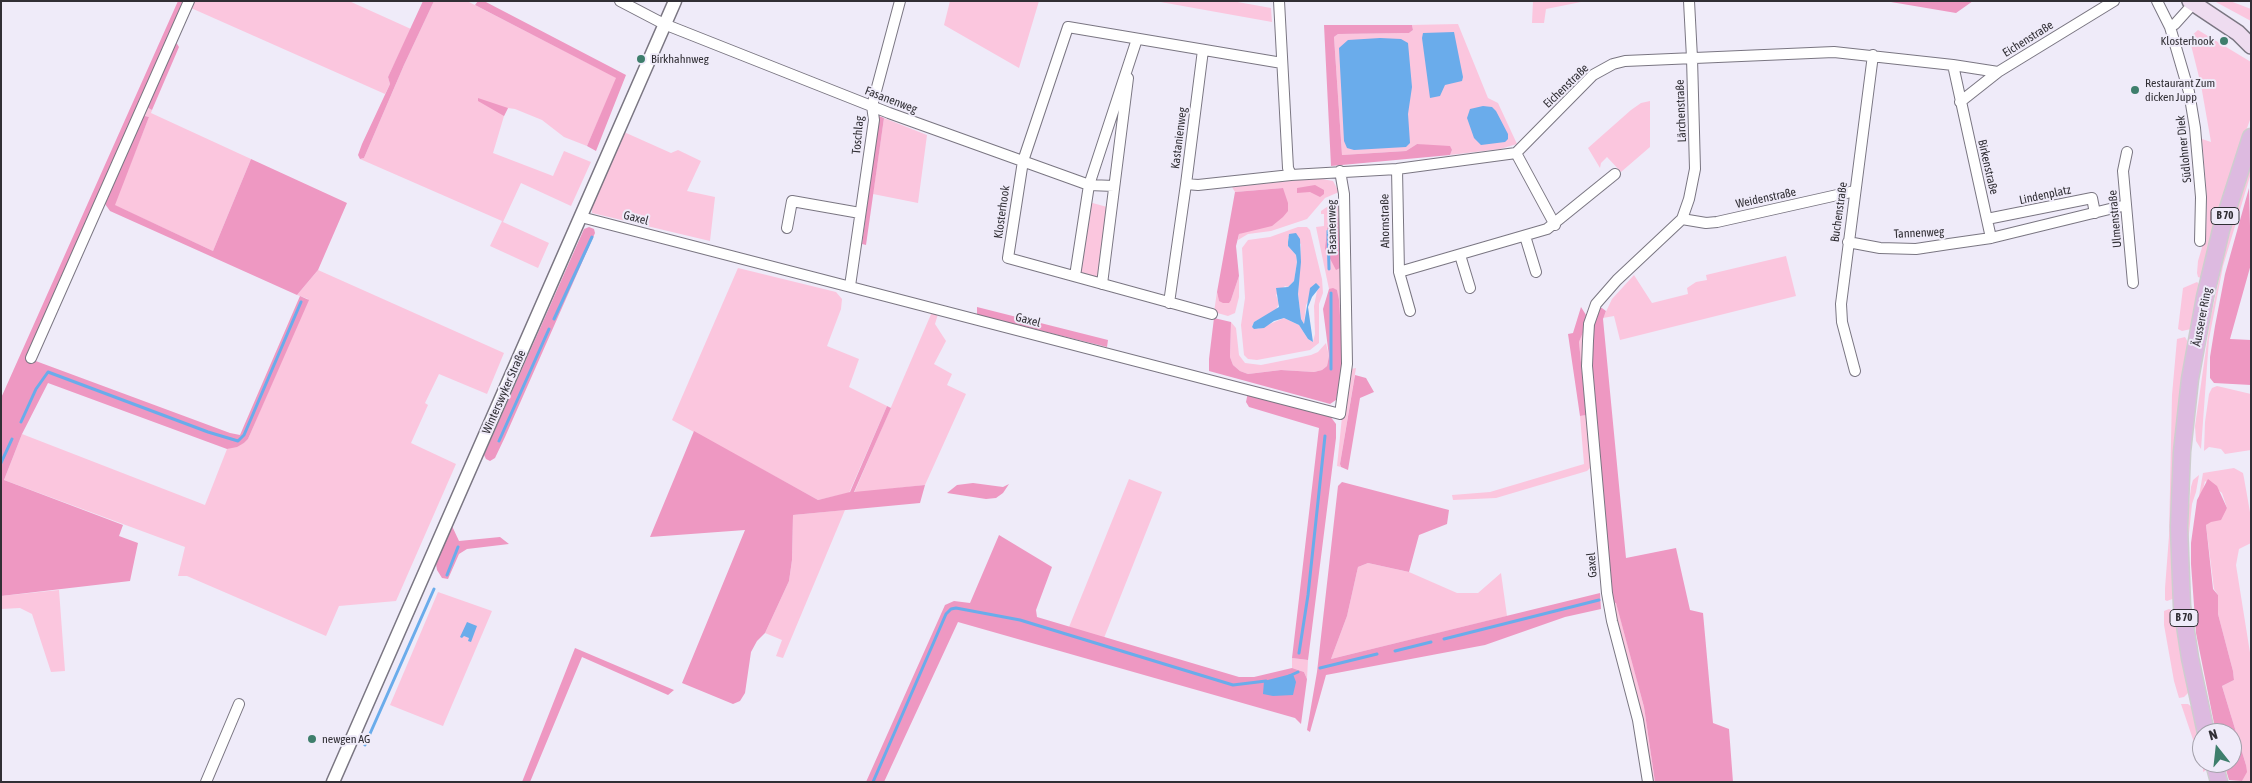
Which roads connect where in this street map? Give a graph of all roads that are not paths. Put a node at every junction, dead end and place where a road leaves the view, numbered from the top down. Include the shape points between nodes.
1 (189, 1) edge
2 (620, 1) edge
3 (675, 1) edge
4 (900, 1) edge
5 (1279, 1) edge
6 (1689, 1) edge
7 (2114, 1) edge
8 (2157, 1) edge
9 (2192, 3) edge
10 (664, 24) junction
11 (2170, 27) junction
12 (2244, 33) edge
13 (1137, 39) junction
14 (2251, 46) edge
15 (1203, 50) junction
16 (1873, 55) junction
17 (1692, 58) junction
18 (1129, 60) junction
19 (1282, 63) junction
20 (1953, 65) junction
21 (1998, 72) junction
22 (1960, 102) junction
23 (872, 106) junction
24 (2251, 137) edge
25 (2127, 152) dead end
26 (1516, 153) junction
27 (1023, 161) junction
28 (1397, 169) junction
29 (1340, 171) junction
30 (1615, 174) dead end
31 (1291, 175) junction
32 (1186, 184) junction
33 (1089, 185) junction
34 (1114, 186) junction
35 (1855, 192) junction
36 (2126, 205) junction
37 (860, 213) junction
38 (2095, 213) junction
39 (581, 216) junction
40 (1682, 219) junction
41 (1987, 219) junction
42 (1555, 225) junction
43 (787, 228) dead end
44 (1525, 236) junction
45 (1991, 238) junction
46 (2200, 241) dead end
47 (1848, 242) junction
48 (1460, 256) junction
49 (1399, 272) junction
50 (1536, 272) dead end
51 (1075, 276) junction
52 (1346, 282) joint
53 (2133, 283) dead end
54 (1102, 284) junction
55 (850, 286) junction
56 (1470, 288) dead end
57 (1168, 303) junction
58 (1410, 311) dead end
59 (1212, 314) dead end
60 (31, 358) dead end
61 (1854, 371) dead end
62 (239, 704) dead end
63 (2204, 723) edge
64 (206, 782) edge
65 (333, 782) edge
66 (1648, 782) edge

1 - 60 street
2 - 10 street
3 - 10 street, Winterswyker Straße
4 - 23 street, Toschlag
5 - 19 street
6 - 17 street, Lärchenstraße
7 - 21 street, Eichenstraße
8 - 11 street, Südlohner Diek
9 - 11 street
9 - 12 main road
10 - 23 street, Fasanenweg
10 - 39 street, Winterswyker Straße
11 - 46 street, Südlohner Diek via 2189,92 2195,128 2201,197
12 - 14 main road
13 - 15 street
13 - 18 street
13 - 27 street via 1068,27
15 - 19 street
15 - 32 street, Kastanienweg
16 - 17 street, Eichenstraße via 1834,52
16 - 20 street, Eichenstraße
16 - 35 street, Buchenstraße
17 - 26 street, Eichenstraße via 1625,62 1602,69
17 - 40 street, Lärchenstraße via 1695,169 1690,199
18 - 33 street
18 - 34 street
19 - 31 street
20 - 21 street, Eichenstraße
20 - 22 street, Birkenstraße
21 - 22 street
22 - 41 street, Birkenstraße
23 - 27 street, Fasanenweg
23 - 37 street, Toschlag via 874,120
24 - 63 main road, Äusserer Ring / B 70 via 2221,230 2205,297 2190,379 2180,501 2182,606
25 - 36 street, Ulmenstraße via 2123,171
26 - 28 street
26 - 42 street
27 - 33 street, Fasanenweg
27 - 51 street, Klosterhook via 1008,258
28 - 29 street
28 - 49 street, Ahornstraße
29 - 31 street
29 - 52 street, Fasanenweg via 1344,194
30 - 42 street
31 - 32 street, Kastanienweg
32 - 57 street
33 - 34 street, Fasanenweg
33 - 51 street
34 - 54 street
35 - 40 street, Weidenstraße via 1717,222
35 - 47 street, Buchenstraße
36 - 38 street
36 - 53 street, Ulmenstraße
37 - 43 street via 792,201
37 - 55 street, Toschlag
38 - 41 street, Lindenplatz via 2092,198
38 - 45 street
39 - 55 street, Gaxel
39 - 65 street, Winterswyker Straße
40 - 66 street, Gaxel via 1617,280 1596,304 1589,324 1587,366 1607,593 1636,712
41 - 45 street, Birkenstraße
42 - 44 street
44 - 48 street
44 - 50 street
45 - 47 street, Tannenweg via 1916,249 1880,248
47 - 61 street, Buchenstraße via 1840,304
48 - 49 street
48 - 56 street
49 - 58 street, Ahornstraße
51 - 54 street, Klosterhook
52 - 55 street, Gaxel via 1347,364 1340,414
54 - 57 street, Klosterhook
57 - 59 street, Klosterhook
62 - 64 street

